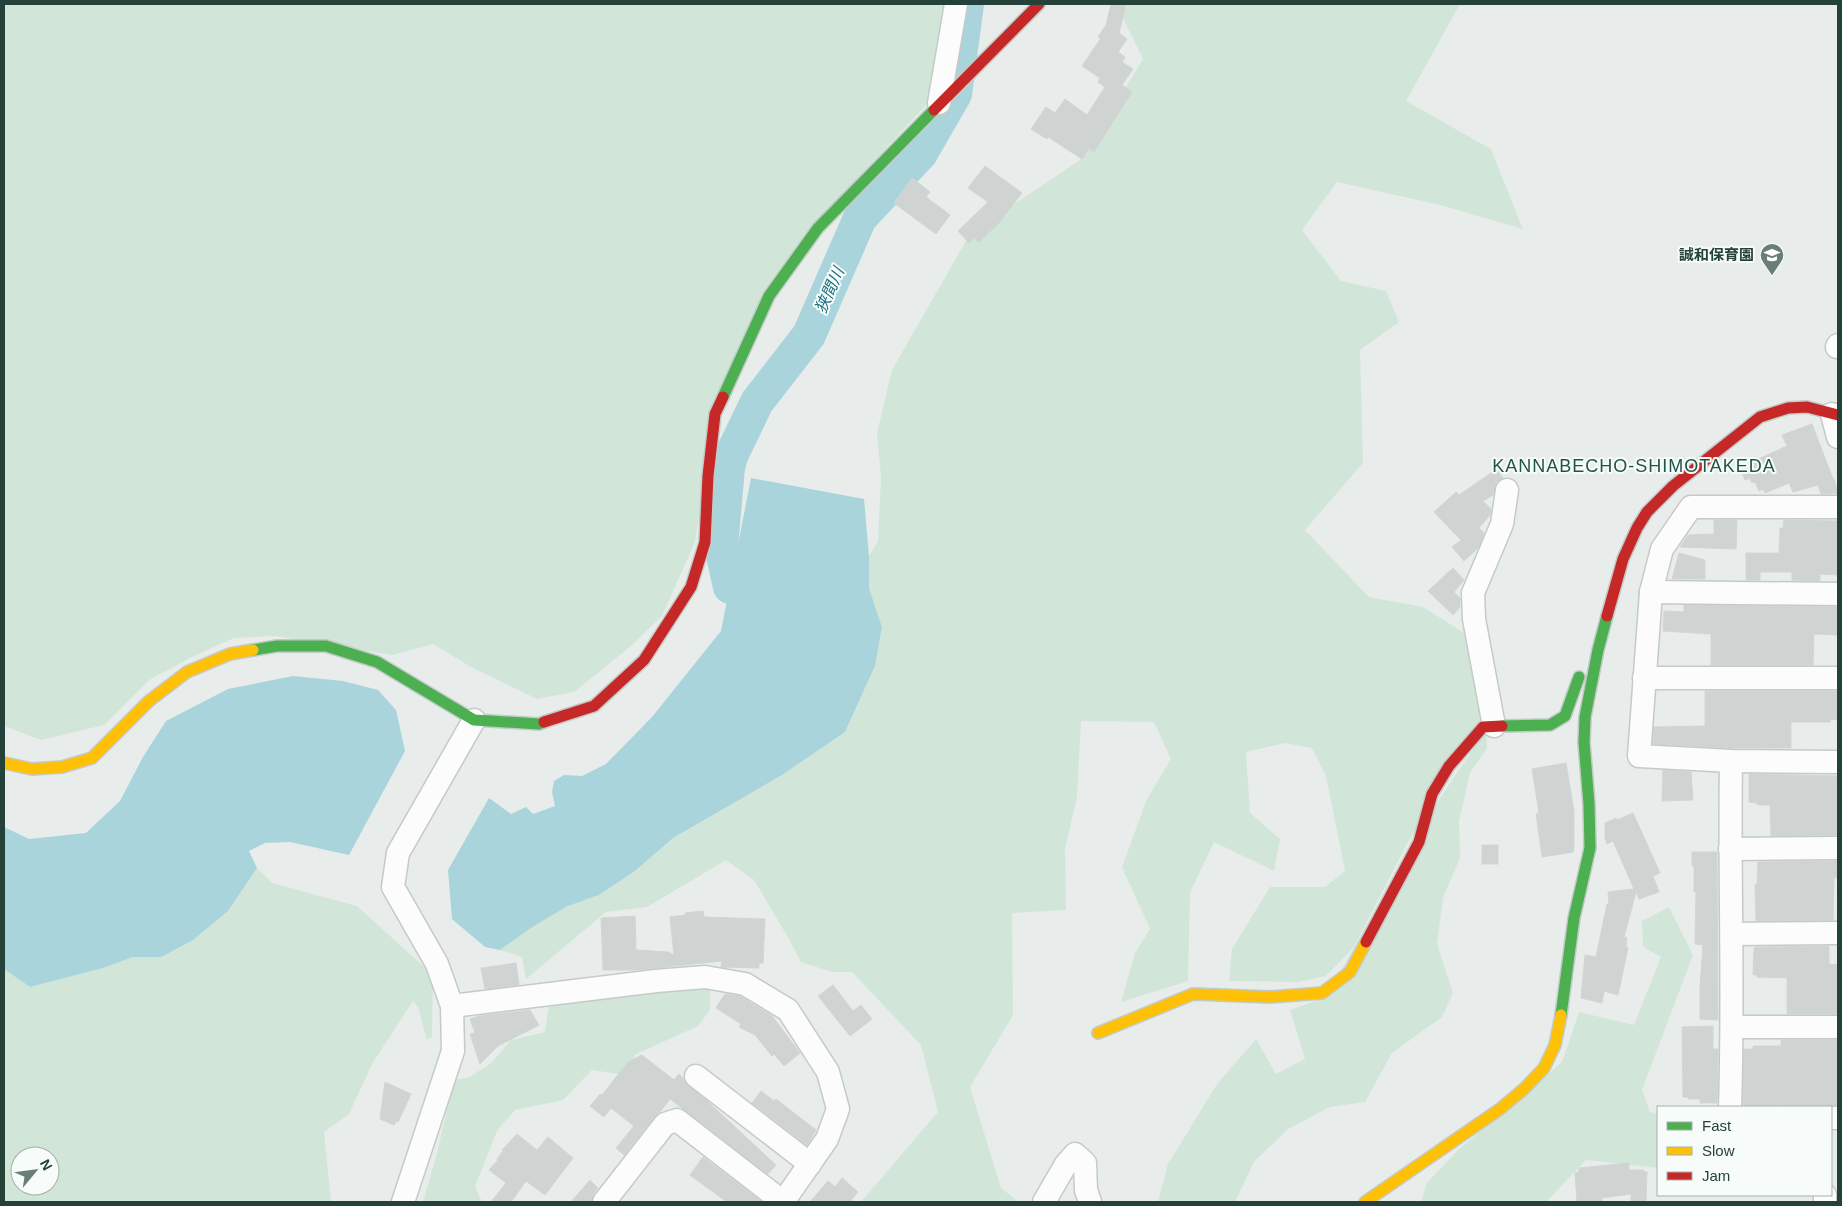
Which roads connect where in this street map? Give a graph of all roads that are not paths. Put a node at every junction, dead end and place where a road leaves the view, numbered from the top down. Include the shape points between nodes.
1 (956, 4) edge
2 (1039, 4) edge
3 (939, 103) junction
4 (1835, 414) edge
5 (1838, 437) edge
6 (1507, 490) dead end
7 (1838, 506) edge
8 (1651, 592) junction
9 (1838, 594) edge
10 (1598, 650) junction
11 (1644, 678) junction
12 (1838, 678) edge
13 (474, 720) junction
14 (1494, 726) junction
15 (1731, 761) junction
16 (1838, 762) edge
17 (4, 763) edge
18 (1838, 848) edge
19 (1730, 849) junction
20 (1838, 933) edge
21 (1732, 934) junction
22 (452, 1006) junction
23 (1733, 1027) junction
24 (1838, 1027) edge
25 (1098, 1033) dead end
26 (696, 1076) dead end
27 (1730, 1106) edge
28 (810, 1164) junction
29 (403, 1202) edge
30 (604, 1202) edge
31 (783, 1202) edge
32 (1044, 1202) edge
33 (1090, 1202) edge
34 (1365, 1202) edge

1 - 3 street
2 - 3 street
3 - 13 street via 818,228 769,296 715,414 705,542 691,587 644,660 594,706 539,724
4 - 5 street
4 - 10 street via 1807,407 1788,408 1760,417 1673,486 1647,512 1637,528 1623,559
6 - 14 street via 1502,524 1473,594 1474,618
7 - 8 street via 1691,507 1662,549
8 - 9 street
8 - 11 street
10 - 14 street via 1584,664 1565,716 1550,725
10 - 34 street via 1585,717 1590,848 1574,918 1562,1018 1555,1045 1544,1068 1500,1109
11 - 12 street
11 - 15 street via 1639,756
13 - 17 street via 377,662 326,646 277,646 230,654 187,672 149,701 92,758 62,767 32,769
13 - 22 street via 398,853 393,887 436,964
14 - 25 street via 1483,727 1449,766 1432,794 1419,842 1350,972 1322,993 1270,997 1193,994
15 - 16 street
15 - 19 street
18 - 19 street
19 - 21 street
20 - 21 street
21 - 23 street
22 - 28 street via 705,977 745,984 788,1010 828,1072 838,1109 827,1139
22 - 29 street via 453,1051
23 - 24 street
23 - 27 street
26 - 28 street
28 - 31 street
30 - 31 street via 666,1124 677,1120
32 - 33 street via 1075,1154 1086,1163 1086,1190

